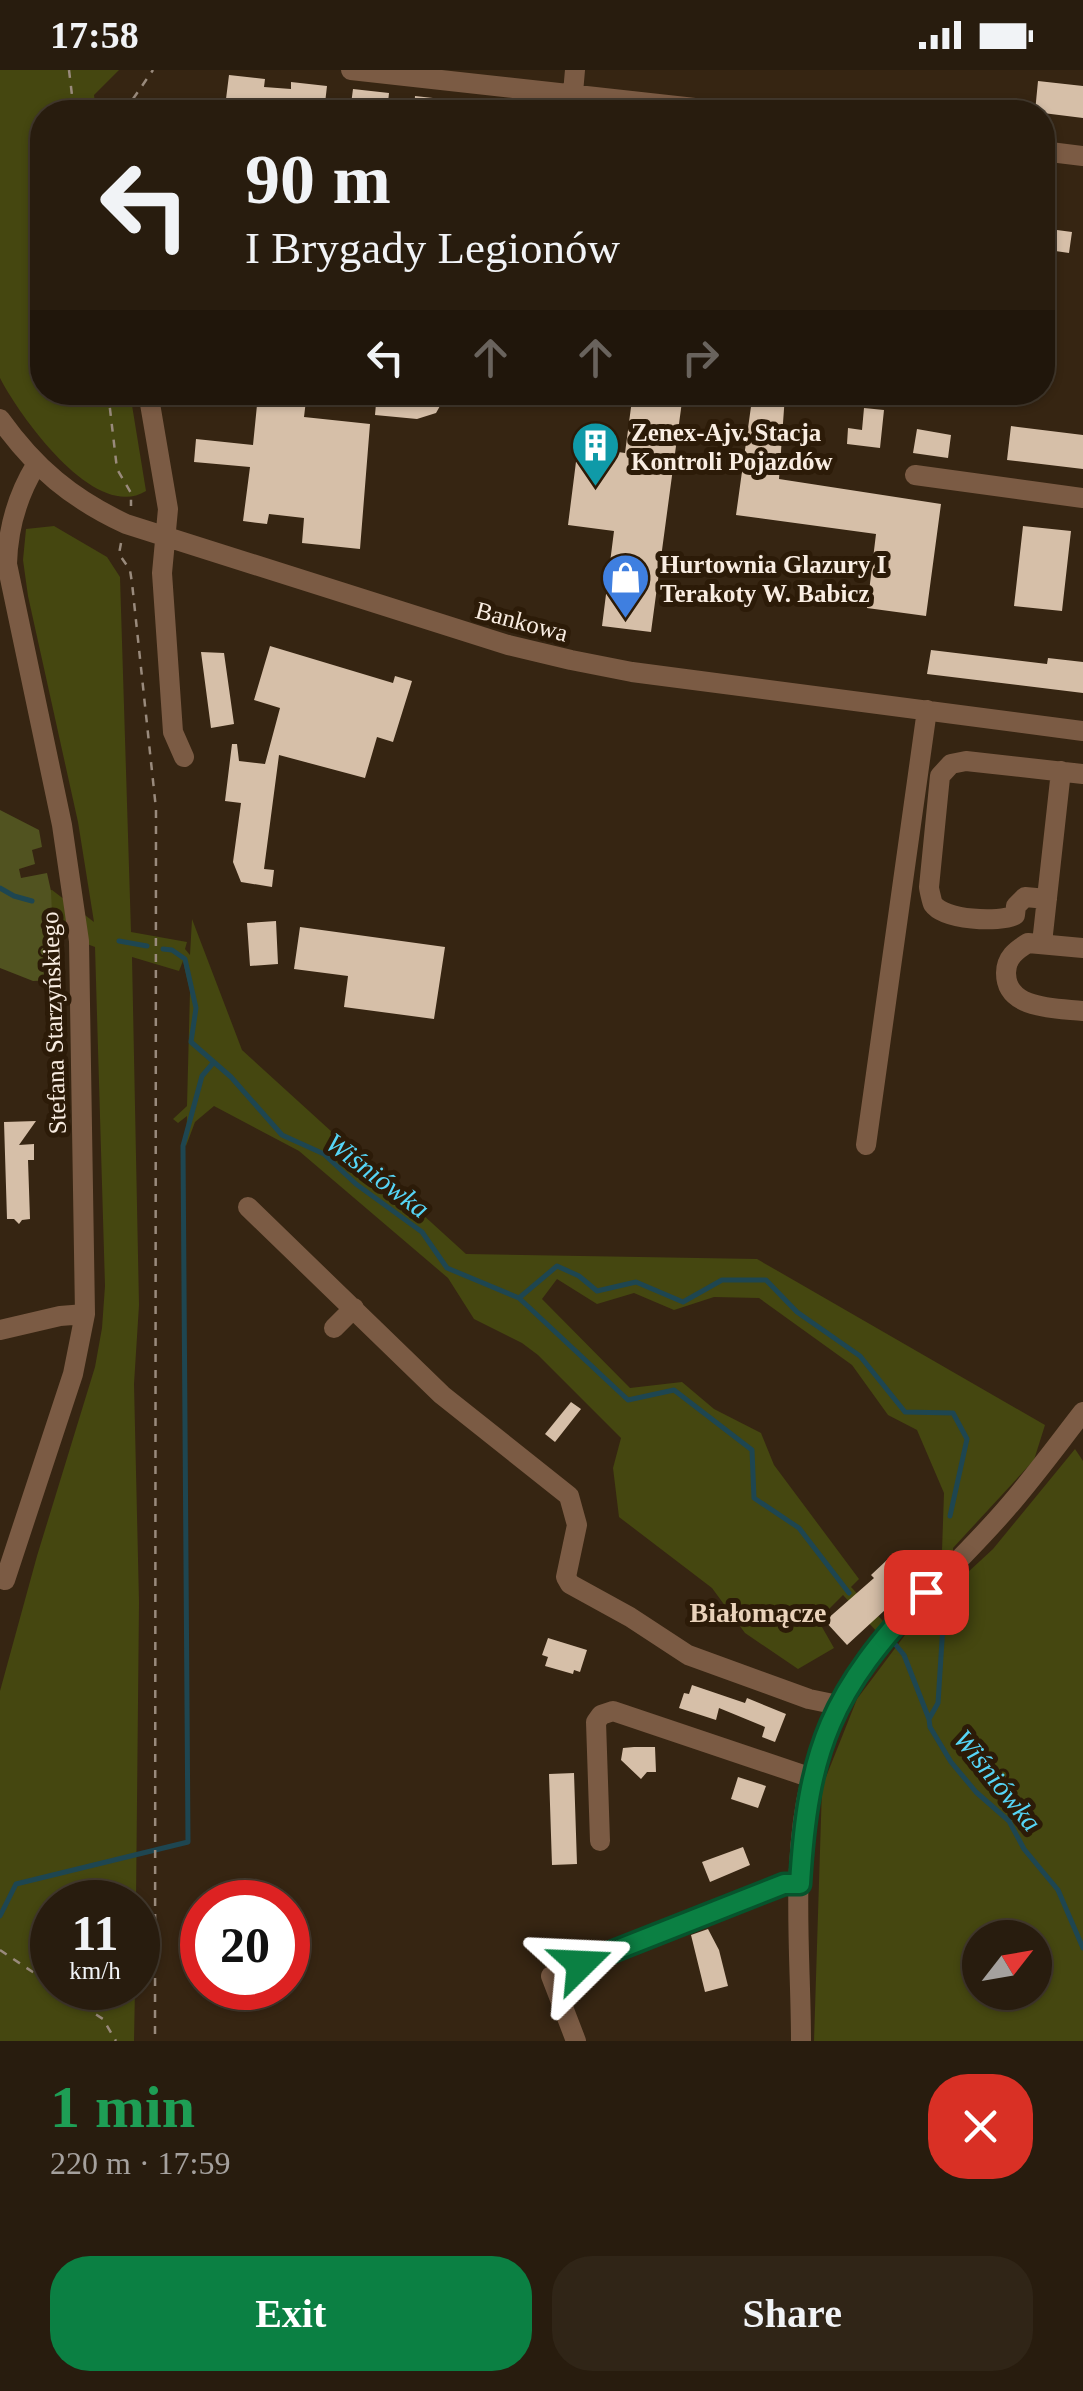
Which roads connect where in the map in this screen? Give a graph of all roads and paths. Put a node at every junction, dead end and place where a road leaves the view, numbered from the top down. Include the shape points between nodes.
1 (69, 70) edge
2 (153, 70) edge
3 (351, 70) edge
4 (575, 70) edge
5 (573, 93) junction
6 (73, 100) edge
7 (132, 100) edge
8 (602, 100) edge
9 (1055, 153) edge
10 (1083, 156) edge
11 (110, 405) edge
12 (150, 405) edge
13 (0, 420) edge
14 (36, 465) junction
15 (916, 475) dead end
16 (1083, 498) edge
17 (126, 524) junction
18 (166, 537) junction
19 (927, 710) junction
20 (1083, 731) edge
21 (184, 757) dead end
22 (1061, 771) junction
23 (1083, 774) edge
24 (1047, 899) junction
25 (1042, 944) junction
26 (1083, 948) edge
27 (1083, 1011) edge
28 (866, 1145) dead end
29 (248, 1207) dead end
30 (354, 1308) junction
31 (84, 1314) junction
32 (334, 1328) dead end
33 (0, 1330) edge
34 (1083, 1412) edge
35 (5, 1580) dead end
36 (838, 1705) junction
37 (812, 1778) junction
38 (600, 1840) dead end
39 (800, 1884) junction
40 (0, 1950) edge
41 (30, 1970) edge
42 (91, 2010) edge
43 (116, 2041) edge
44 (154, 2041) edge
45 (576, 2041) edge
46 (801, 2041) edge

1 - 6 path
2 - 7 path
3 - 5 street
4 - 5 street
5 - 8 street
9 - 10 street
11 - 17 path via 117,469 132,497
12 - 18 street via 168,509
13 - 14 street, Bankowa
14 - 17 street, Bankowa via 76,499
14 - 31 street, Stefana Starzyńskiego via 16,503 7,564 62,825 79,941
15 - 16 street
17 - 18 street, Bankowa
17 - 44 path via 118,551 132,582 156,809
18 - 19 street, Bankowa via 564,659
18 - 21 street via 162,572 173,732
19 - 20 street, Bankowa
19 - 28 street
22 - 23 street
22 - 24 street
22 - 24 street via 966,761 940,776 932,903 945,914 1003,921 1025,897
24 - 25 street
25 - 26 street
25 - 27 street via 1028,942 1012,953 1008,986 1033,1005
29 - 30 street
30 - 32 street
30 - 36 street via 442,1394 569,1496 577,1525 570,1584 688,1656
31 - 33 street
31 - 35 street, Stefana Starzyńskiego via 73,1374
34 - 36 street via 1006,1508 878,1642
36 - 37 street
37 - 38 street via 612,1711 596,1722
37 - 39 street
39 - 45 street via 784,1884 550,1976
39 - 46 street
40 - 41 path
42 - 43 path

